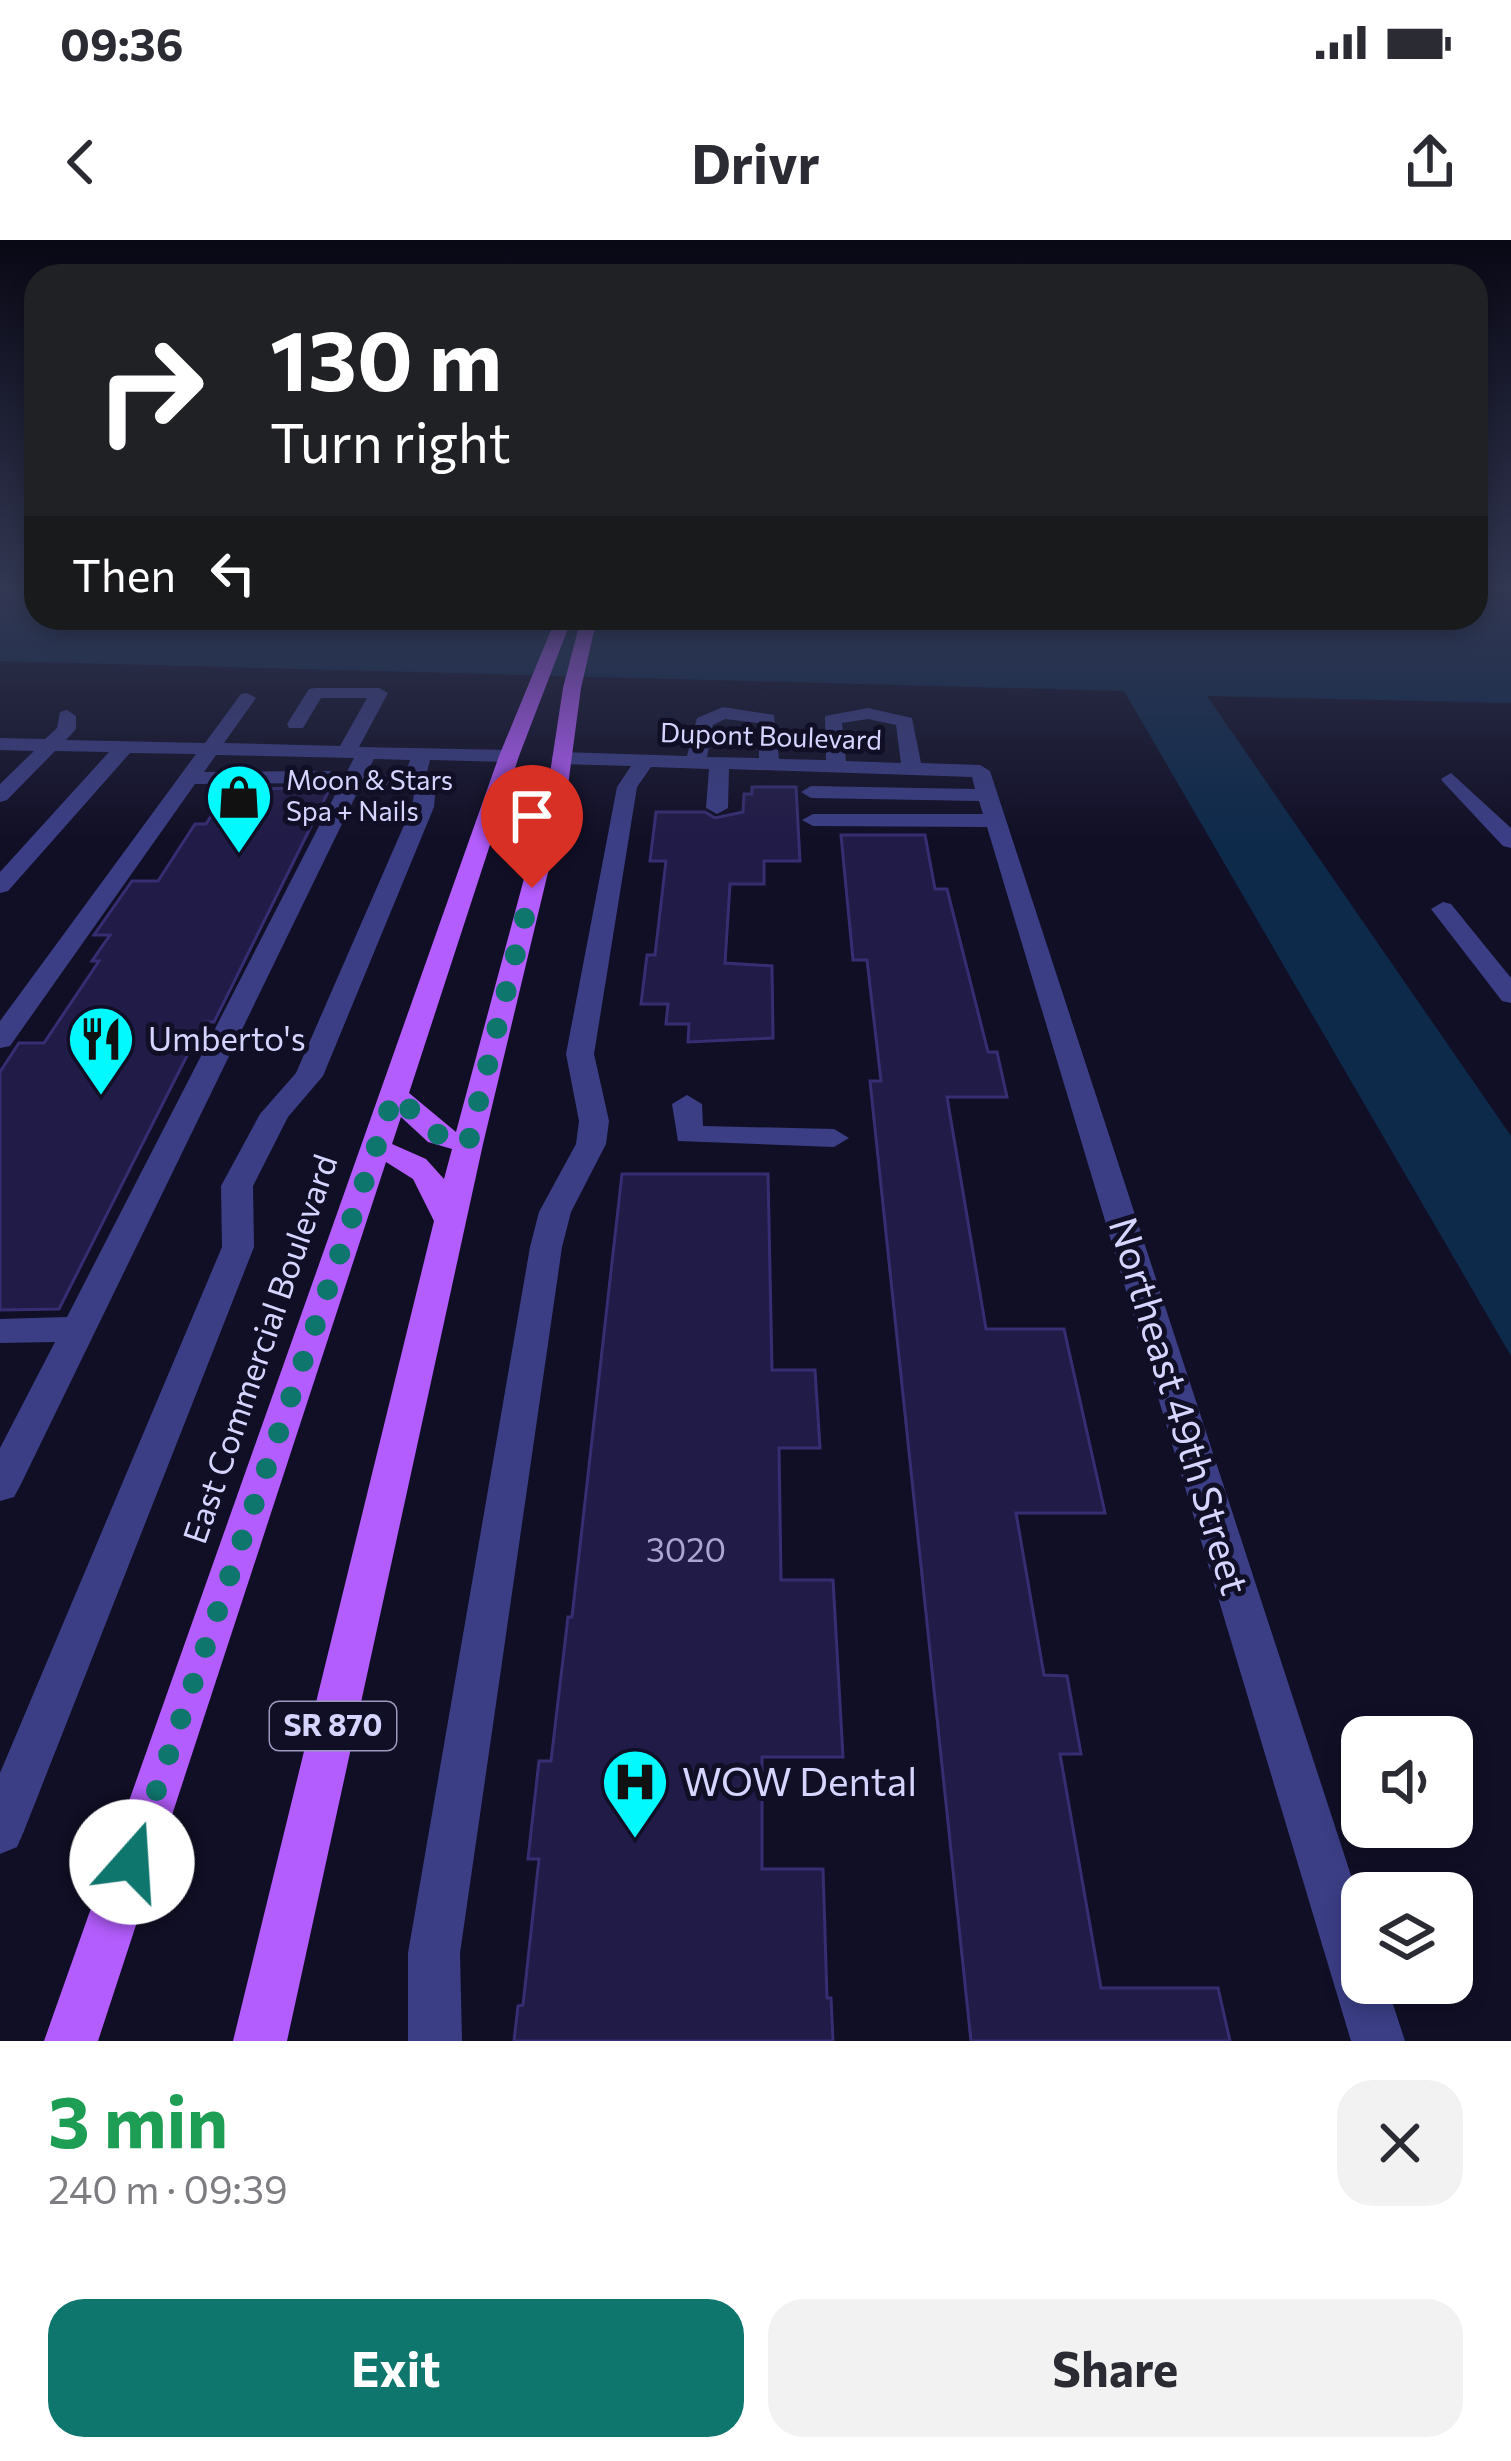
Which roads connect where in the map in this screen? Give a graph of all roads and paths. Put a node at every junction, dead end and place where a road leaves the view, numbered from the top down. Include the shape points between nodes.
1 (545, 672) edge
2 (576, 672) edge
3 (247, 698) dead end
4 (67, 716) dead end
5 (296, 724) dead end
6 (0, 744) edge
7 (51, 744) junction
8 (126, 746) junction
9 (211, 748) junction
10 (356, 752) junction
11 (561, 758) junction
12 (33, 761) junction
13 (645, 761) junction
14 (0, 762) edge
15 (526, 762) junction
16 (696, 762) junction
17 (719, 762) junction
18 (770, 763) junction
19 (419, 766) junction
20 (837, 766) junction
21 (913, 768) junction
22 (189, 778) junction
23 (1451, 779) dead end
24 (340, 782) junction
25 (811, 792) dead end
26 (557, 794) junction
27 (988, 795) junction
28 (0, 796) edge
29 (717, 808) dead end
30 (813, 820) dead end
31 (1511, 841) edge
32 (0, 886) edge
33 (1443, 909) dead end
34 (1511, 995) edge
35 (0, 1040) edge
36 (394, 1095) junction
37 (687, 1104) dead end
38 (834, 1138) dead end
39 (468, 1144) junction
40 (375, 1149) junction
41 (450, 1221) junction
42 (77, 1329) junction
43 (0, 1331) edge
44 (0, 1486) edge
45 (0, 1831) edge
46 (71, 2041) edge
47 (260, 2041) edge
48 (435, 2041) edge
49 (1378, 2041) edge

1 - 15 main road, East Commercial Boulevard
2 - 11 main road, SR 870
3 - 9 street
4 - 7 street via 67,729
5 - 10 street via 315,693 379,693
6 - 7 street
7 - 8 street
7 - 12 street
8 - 9 street
8 - 32 street
9 - 10 street
9 - 22 street
10 - 19 street
10 - 24 street
11 - 13 street, Dupont Boulevard
11 - 26 main road, SR 870
12 - 14 street
12 - 28 street
13 - 16 street, Dupont Boulevard
13 - 48 street via 627,787 580,1054 591,1144 546,1246 434,1953
15 - 19 street
15 - 26 main road
15 - 36 main road, East Commercial Boulevard
16 - 17 street, Dupont Boulevard
16 - 18 street via 704,722 723,713 767,719
17 - 18 street, Dupont Boulevard
17 - 29 street
18 - 20 street, Dupont Boulevard
19 - 24 street
19 - 45 street via 423,807 310,1076 275,1114 237,1186 238,1247
20 - 21 street, Dupont Boulevard
20 - 21 street via 832,720 874,715 904,722
21 - 27 street, Dupont Boulevard
22 - 24 street
22 - 35 street
23 - 31 street
24 - 42 street
25 - 27 street
26 - 39 main road, SR 870
27 - 30 street
27 - 49 street, Northeast 49th Street
33 - 34 street
36 - 39 main road via 440,1136
36 - 40 main road, East Commercial Boulevard
37 - 38 street via 689,1136
39 - 41 main road, SR 870
40 - 41 main road via 429,1174
40 - 46 main road, East Commercial Boulevard
41 - 47 main road, SR 870
42 - 43 street
42 - 44 street

